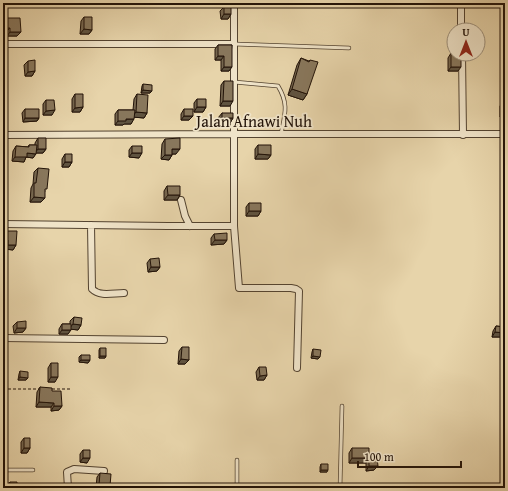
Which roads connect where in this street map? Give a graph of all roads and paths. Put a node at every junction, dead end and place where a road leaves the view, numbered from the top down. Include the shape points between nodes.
1 (234, 3) edge
2 (461, 3) edge
3 (461, 22) edge
4 (3, 44) edge
5 (234, 44) junction
6 (348, 48) dead end
7 (462, 62) edge
8 (234, 82) junction
9 (235, 134) junction
10 (281, 134) junction
11 (505, 134) edge
12 (3, 135) edge
13 (463, 135) junction
14 (181, 200) dead end
15 (3, 224) edge
16 (91, 225) junction
17 (190, 226) junction
18 (234, 226) junction
19 (124, 293) dead end
20 (3, 338) edge
21 (164, 340) dead end
22 (297, 368) dead end
23 (3, 389) edge
24 (42, 389) edge
25 (49, 389) edge
26 (72, 389) dead end
27 (342, 406) dead end
28 (237, 460) dead end
29 (3, 470) edge
30 (33, 470) dead end
31 (104, 471) dead end
32 (68, 488) edge
33 (237, 488) edge
34 (340, 488) edge

1 - 5 street
2 - 3 street
4 - 5 street
5 - 6 lane
5 - 8 street
7 - 13 street
8 - 9 street
8 - 10 lane via 278,86 286,101
9 - 10 street, Jalan Afnawi Nuh
9 - 12 street, Jalan Afnawi Nuh
9 - 18 street
10 - 13 street, Jalan Afnawi Nuh
11 - 13 street, Jalan Afnawi Nuh
14 - 17 street
15 - 16 street
16 - 17 street
16 - 19 street via 92,289 95,293
17 - 18 street
18 - 22 street via 239,288 291,288 298,291
20 - 21 street
23 - 24 path
25 - 26 path
27 - 34 lane
28 - 33 lane
29 - 30 lane
31 - 32 street via 70,470

